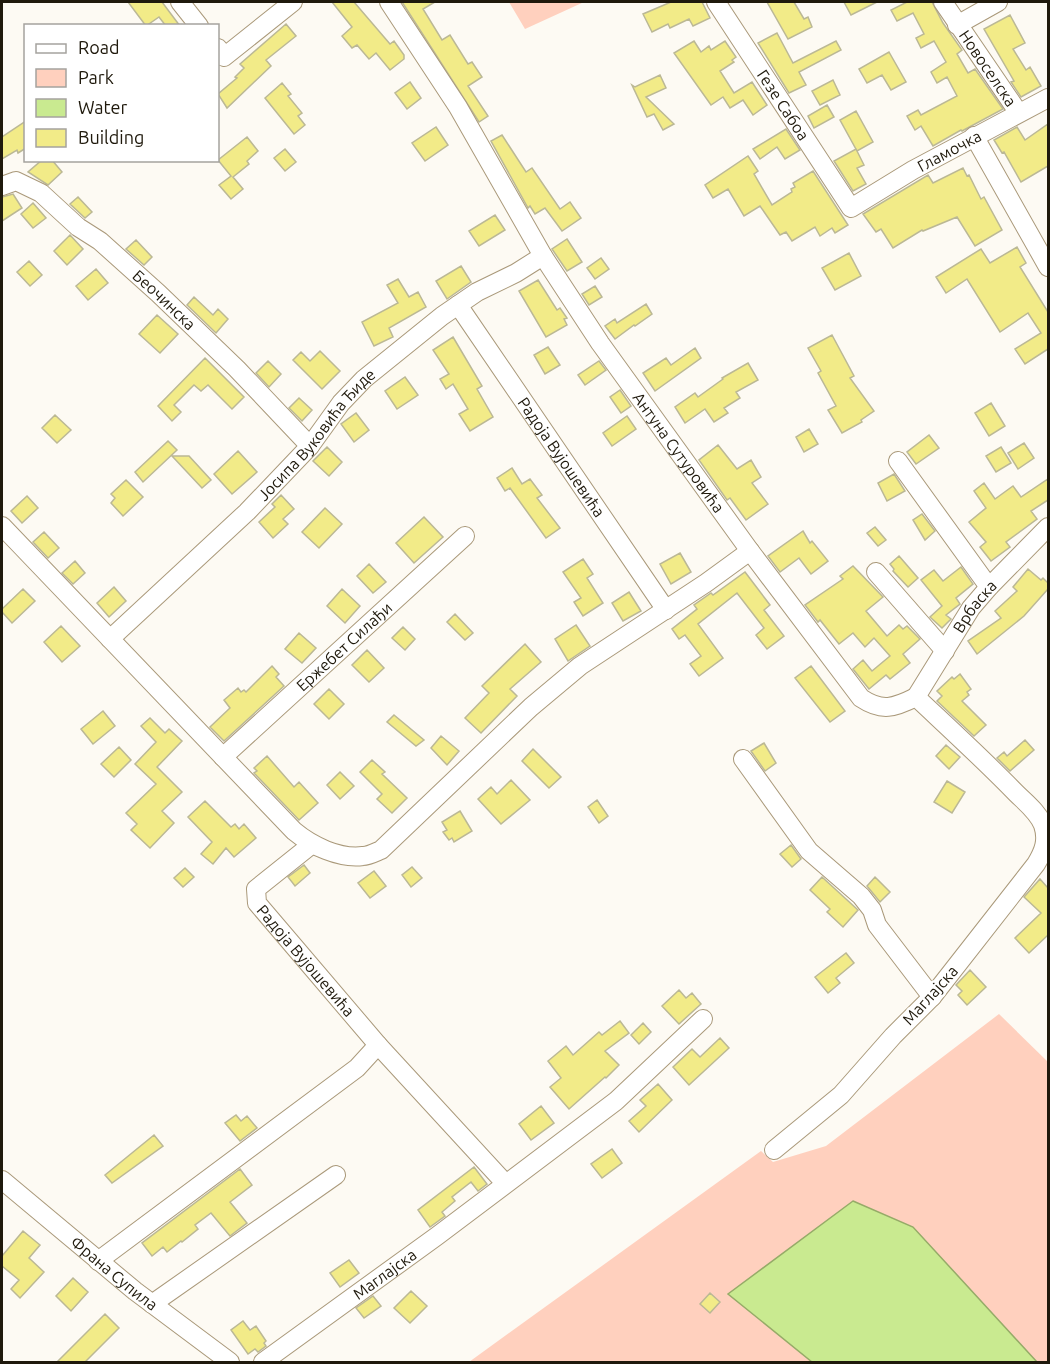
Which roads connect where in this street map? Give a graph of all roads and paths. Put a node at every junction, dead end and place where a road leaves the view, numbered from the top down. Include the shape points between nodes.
1 (180, 2) edge
2 (294, 2) edge
3 (388, 2) edge
4 (716, 2) edge
5 (943, 2) edge
6 (998, 2) edge
7 (198, 24) edge
8 (957, 24) junction
9 (219, 50) edge
10 (1048, 98) edge
11 (1018, 112) junction
12 (974, 136) junction
13 (2, 186) edge
14 (851, 208) joint
15 (543, 256) junction
16 (1048, 267) edge
17 (458, 305) junction
18 (310, 446) junction
19 (898, 461) dead end
20 (2, 526) edge
21 (1048, 527) edge
22 (465, 536) dead end
23 (750, 551) junction
24 (876, 572) dead end
25 (988, 587) junction
26 (666, 610) junction
27 (110, 639) junction
28 (945, 651) junction
29 (916, 697) junction
30 (223, 757) junction
31 (743, 759) dead end
32 (1044, 812) edge
33 (311, 845) junction
34 (932, 997) junction
35 (703, 1019) dead end
36 (378, 1045) junction
37 (774, 1150) dead end
38 (336, 1175) dead end
39 (2, 1180) edge
40 (505, 1184) junction
41 (98, 1261) junction
42 (152, 1304) junction
43 (230, 1362) edge
44 (263, 1362) edge

1 - 7 street
2 - 9 street via 224,57
3 - 15 street, Антуна Сутуровића via 458,107
4 - 14 street, Гезе Сабоа
5 - 8 street, Новоселска
6 - 8 street, Новоселска
8 - 11 street, Новоселска
10 - 11 street, Гламочка
11 - 12 street, Гламочка
12 - 14 street, Гламочка
12 - 16 street
13 - 18 street, Беочинска via 16,180 41,193 78,227 100,241 237,369
15 - 17 street, Јосипа Вуковића Ђиде
15 - 23 street, Антуна Сутуровића via 631,387
17 - 18 street, Јосипа Вуковића Ђиде via 364,379
17 - 26 street, Радоја Вујошевића
18 - 27 street, Јосипа Вуковића Ђиде via 247,512
19 - 25 street
20 - 27 street
21 - 25 street, Врбаска
22 - 30 street, Ержебет Силађи
23 - 26 street
23 - 29 street, Антуна Сутуровића via 861,698 872,705 893,708
24 - 28 street
25 - 28 street, Врбаска
26 - 33 street via 580,666 531,707 381,850 364,856 342,855
27 - 30 street
28 - 29 street, Врбаска
29 - 32 street
30 - 33 street
31 - 34 street via 809,851 861,896 877,925
32 - 34 street, Маглајска via 1045,850
33 - 36 street, Радоја Вујошевића via 256,889 257,903
34 - 37 street, Маглајска via 841,1095
35 - 40 street, Маглајска via 616,1101
36 - 40 street
36 - 41 street via 357,1068
38 - 42 street
39 - 41 street, Франа Супила
40 - 44 street, Маглајска
41 - 42 street, Франа Супила
42 - 43 street, Франа Супила

